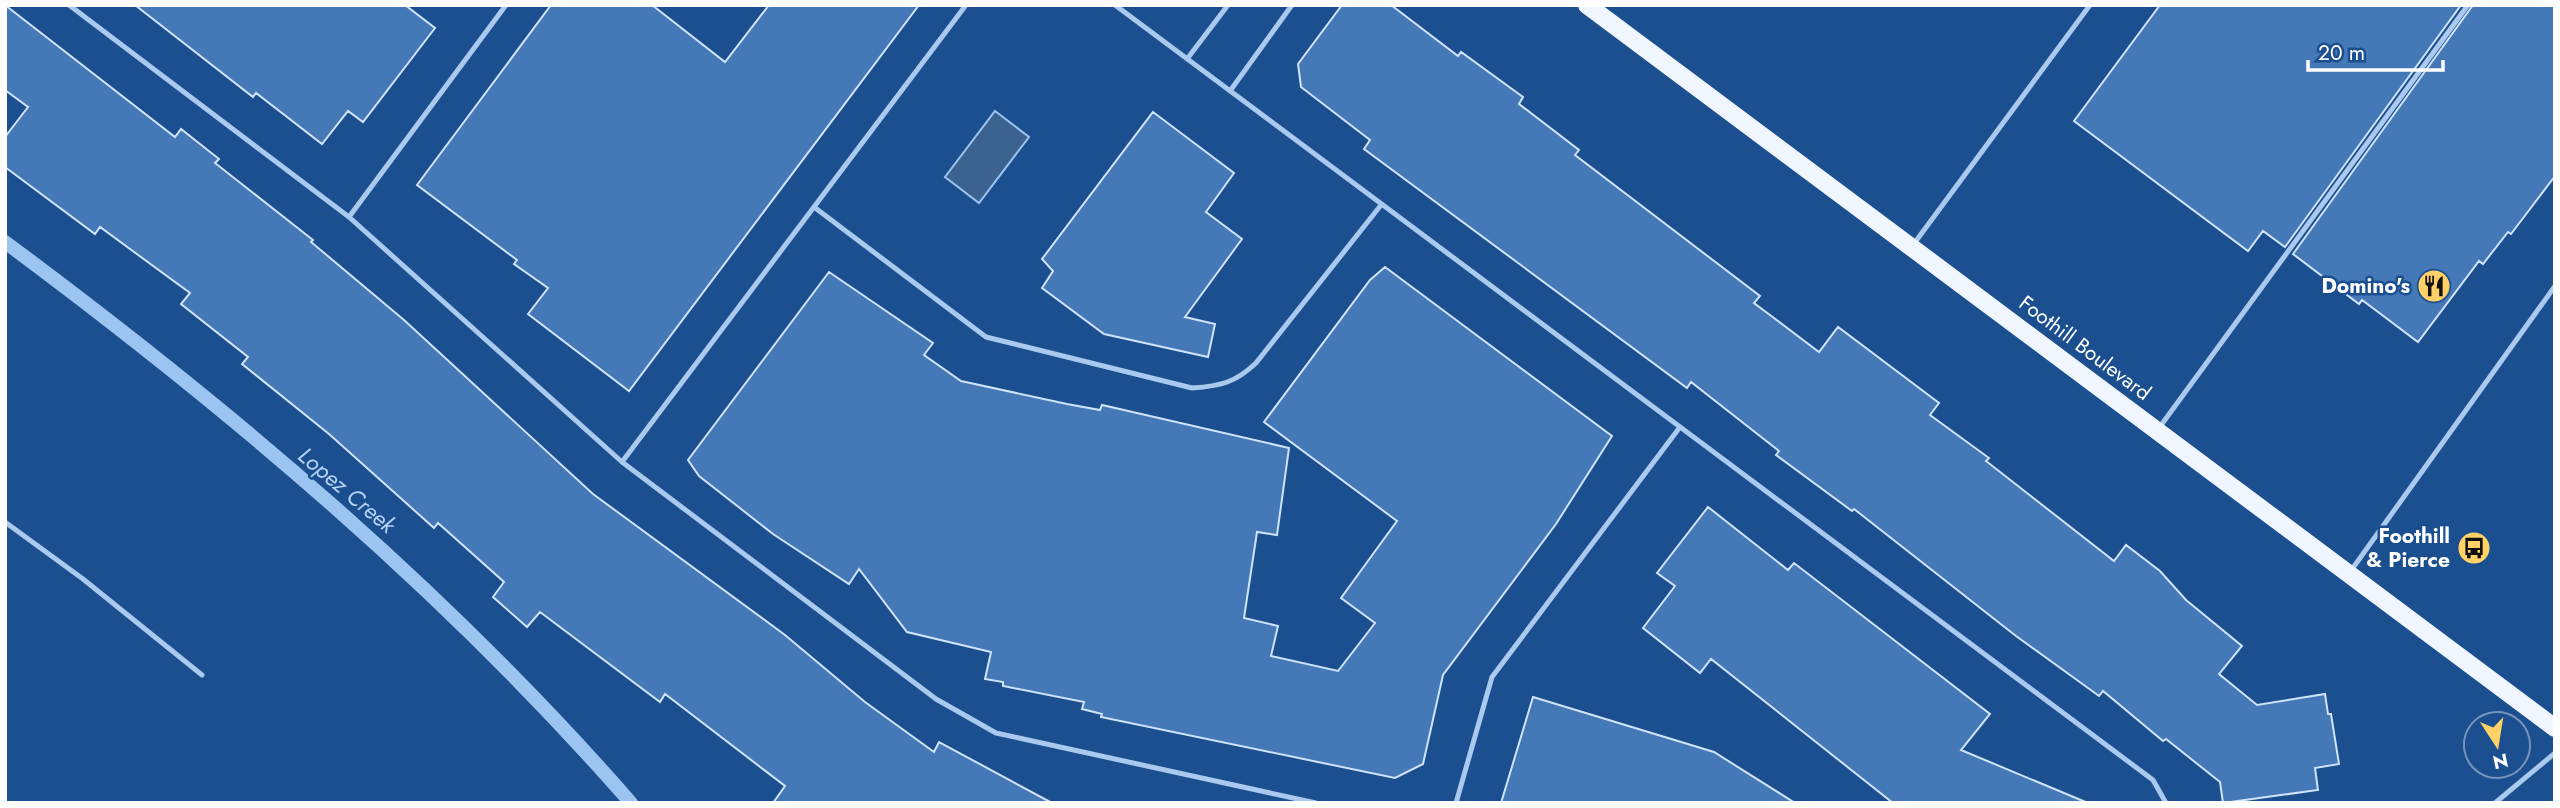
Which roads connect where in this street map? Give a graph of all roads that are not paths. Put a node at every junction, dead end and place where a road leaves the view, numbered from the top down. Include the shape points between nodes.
1 (69, 5) edge
2 (506, 5) edge
3 (966, 5) edge
4 (1115, 5) edge
5 (1228, 5) edge
6 (1292, 5) edge
7 (1587, 5) edge
8 (2090, 5) edge
9 (2468, 5) edge
10 (1187, 59) junction
11 (1230, 91) junction
12 (1381, 205) junction
13 (814, 207) junction
14 (349, 217) junction
15 (1911, 247) junction
16 (2554, 287) edge
17 (1680, 427) junction
18 (2157, 431) junction
19 (622, 462) junction
20 (5, 522) edge
21 (2348, 574) junction
22 (202, 675) dead end
23 (2555, 728) edge
24 (2555, 753) edge
25 (1317, 803) edge
26 (1456, 803) edge
27 (2166, 803) edge
28 (2495, 803) edge

1 - 14 lane
2 - 14 lane
3 - 13 lane
4 - 10 lane
5 - 10 lane
6 - 11 lane
7 - 15 main road, Foothill Boulevard
8 - 15 lane
9 - 18 lane
10 - 11 lane
11 - 12 lane
12 - 13 lane via 1256,363 1222,386 1192,388 986,337
12 - 17 lane
13 - 19 lane
14 - 19 lane
15 - 18 main road, Foothill Boulevard
16 - 21 lane
17 - 26 lane via 1492,677
17 - 27 lane via 2153,780
18 - 21 main road, Foothill Boulevard
19 - 25 lane via 936,699 996,733
20 - 22 lane
21 - 23 main road, Foothill Boulevard
24 - 28 lane

